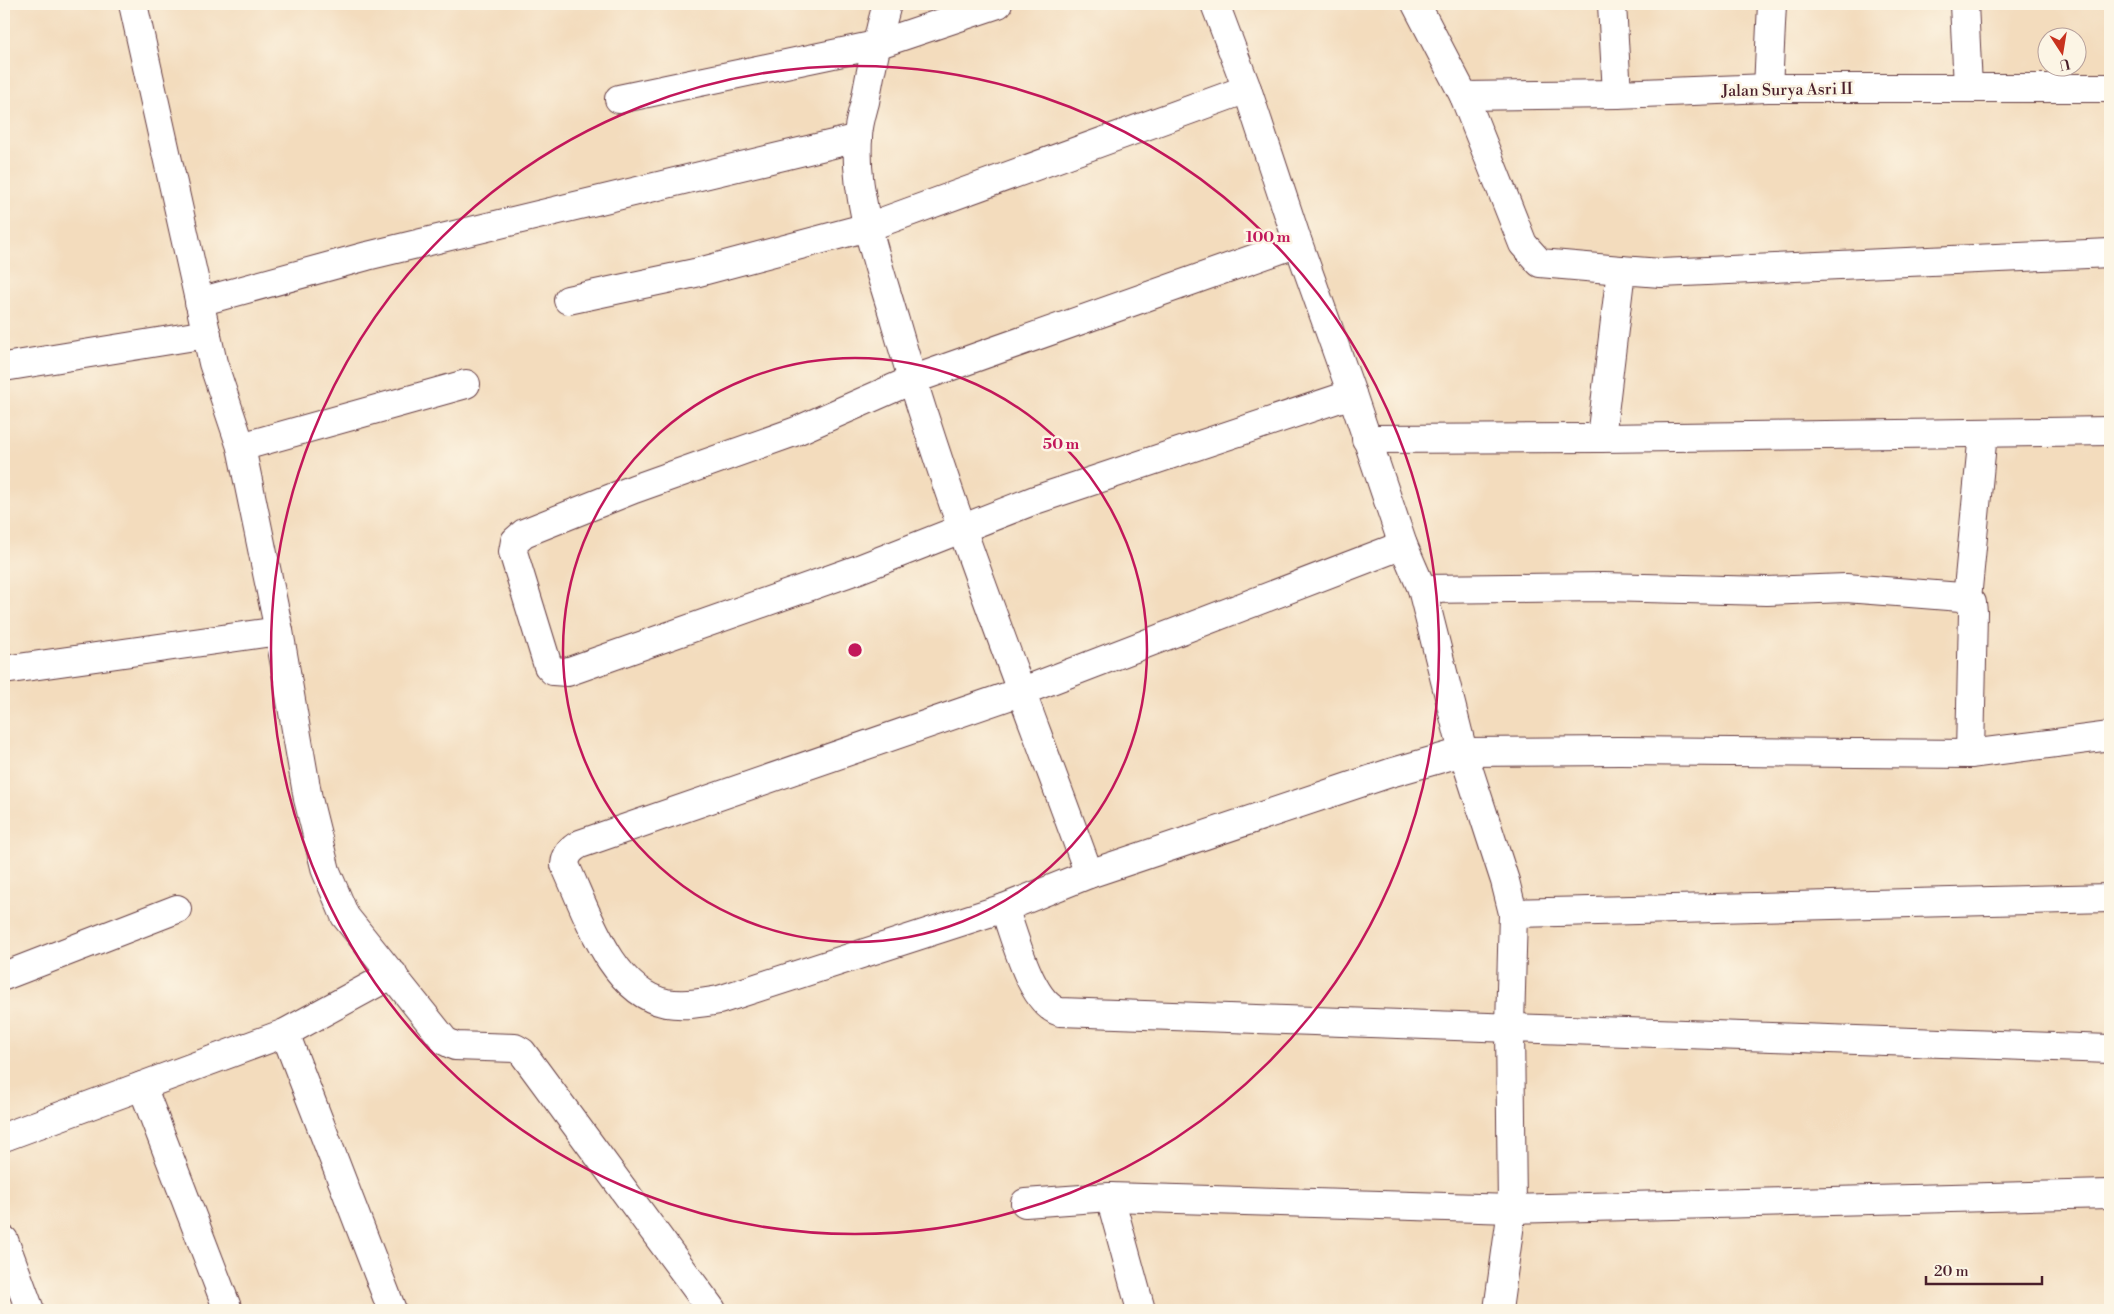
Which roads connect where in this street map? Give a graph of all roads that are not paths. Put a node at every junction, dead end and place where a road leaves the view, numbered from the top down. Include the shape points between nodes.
1 (133, 4) edge
2 (887, 4) edge
3 (998, 4) edge
4 (1215, 4) edge
5 (1416, 4) edge
6 (1612, 4) edge
7 (1772, 4) edge
8 (1964, 4) edge
9 (876, 45) junction
10 (1968, 87) junction
11 (1768, 88) junction
12 (2110, 88) edge
13 (1247, 89) junction
14 (1617, 94) junction
15 (1464, 96) junction
16 (619, 99) dead end
17 (858, 138) junction
18 (868, 226) junction
19 (1298, 243) junction
20 (2110, 253) edge
21 (1621, 270) junction
22 (568, 300) dead end
23 (199, 302) junction
24 (207, 334) junction
25 (4, 367) edge
26 (912, 380) junction
27 (466, 384) dead end
28 (1352, 394) junction
29 (2110, 431) edge
30 (1983, 433) junction
31 (1602, 438) junction
32 (1366, 439) junction
33 (241, 447) junction
34 (961, 530) junction
35 (1403, 545) junction
36 (1422, 589) junction
37 (1967, 599) junction
38 (279, 631) junction
39 (4, 670) edge
40 (1023, 692) junction
41 (2110, 736) edge
42 (1463, 752) junction
43 (1970, 754) junction
44 (1089, 874) junction
45 (2110, 898) edge
46 (1004, 908) junction
47 (177, 910) dead end
48 (1513, 914) junction
49 (393, 974) junction
50 (4, 976) edge
51 (1510, 1027) junction
52 (285, 1033) junction
53 (2110, 1049) edge
54 (142, 1086) junction
55 (4, 1137) edge
56 (2110, 1194) edge
57 (1110, 1197) junction
58 (1025, 1204) dead end
59 (1512, 1209) junction
60 (4, 1240) edge
61 (30, 1310) edge
62 (228, 1310) edge
63 (392, 1310) edge
64 (712, 1310) edge
65 (1141, 1310) edge
66 (1498, 1310) edge

1 - 23 street
2 - 9 street
3 - 9 street
4 - 13 street
5 - 15 street
6 - 14 street
7 - 11 street
8 - 10 street
9 - 16 street
9 - 17 street
10 - 11 street, Jalan Surya Asri II
10 - 12 street, Jalan Surya Asri II
11 - 14 street, Jalan Surya Asri II
13 - 18 street
13 - 19 street
14 - 15 street, Jalan Surya Asri II
15 - 21 street via 1523,244 1540,262
17 - 18 street via 860,178
17 - 23 street via 367,256
18 - 22 street via 695,273
18 - 26 street
19 - 26 street
19 - 28 street
20 - 21 street via 1661,273
21 - 31 street
23 - 24 street
24 - 25 street
24 - 33 street via 213,363
26 - 34 street
26 - 34 street via 794,432 634,489 519,536 513,552 548,666 553,671 567,672
27 - 33 street
28 - 32 street
28 - 34 street via 1035,500
29 - 30 street
30 - 31 street
30 - 37 street
31 - 32 street
32 - 35 street
33 - 38 street
34 - 40 street
35 - 36 street
35 - 40 street
36 - 37 street via 1603,587 1767,592 1846,588
36 - 42 street
37 - 43 street via 1972,603 1973,612
38 - 39 street
38 - 49 street via 308,799 326,871 344,916
40 - 44 street
40 - 46 street via 580,844 565,857 565,865 612,964 634,988 649,998 666,1003 694,1004 719,1000
41 - 43 street
42 - 43 street
42 - 44 street via 1390,773
42 - 48 street
44 - 46 street
45 - 48 street
46 - 51 street via 1034,988 1051,1010
47 - 50 street
48 - 51 street
49 - 52 street
49 - 64 street via 450,1044 515,1048 522,1052
51 - 53 street
51 - 59 street
52 - 54 street
52 - 63 street
54 - 55 street
54 - 62 street
56 - 59 street
57 - 58 street
57 - 59 street
57 - 65 street
59 - 66 street
60 - 61 street

